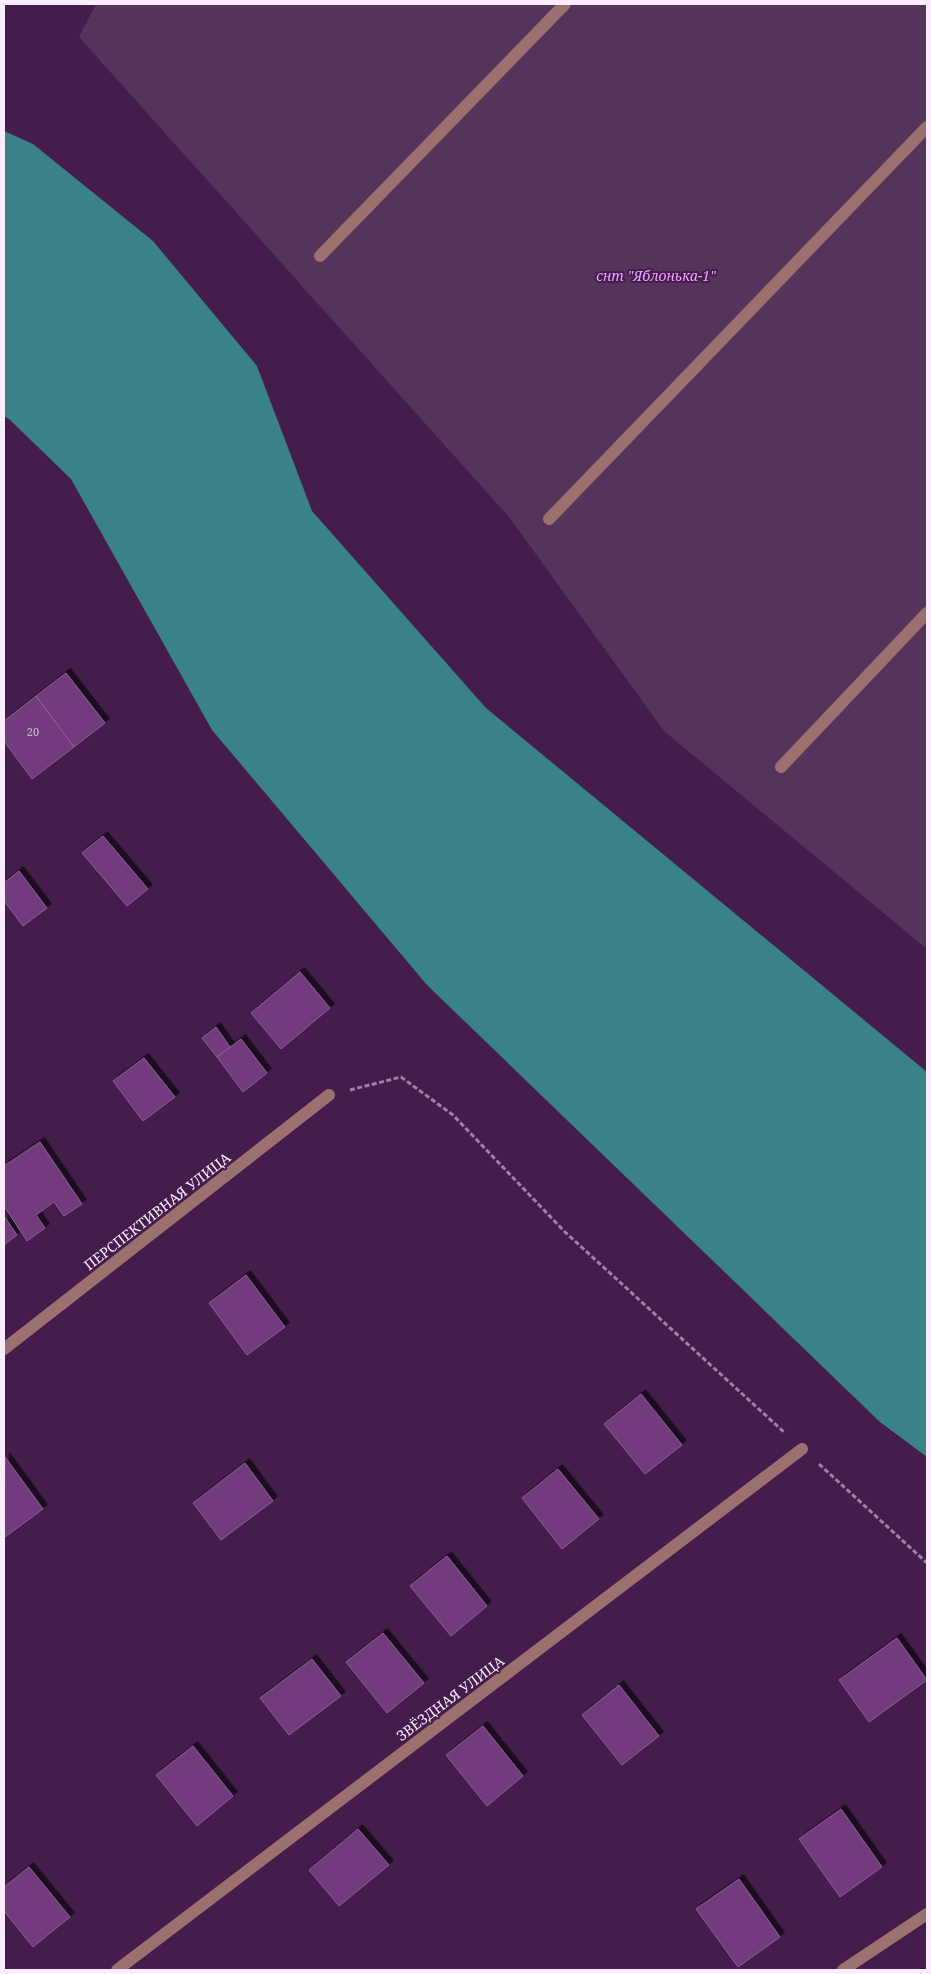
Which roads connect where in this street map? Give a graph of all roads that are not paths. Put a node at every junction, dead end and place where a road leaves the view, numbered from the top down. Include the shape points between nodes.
1 (565, 4) edge
2 (927, 126) edge
3 (320, 256) dead end
4 (549, 519) dead end
5 (927, 613) edge
6 (781, 767) dead end
7 (329, 1096) road end
8 (4, 1350) edge
9 (802, 1449) road end
10 (927, 1914) edge
11 (117, 1970) edge
12 (843, 1970) edge

1 - 3 street
2 - 4 street
5 - 6 street
7 - 8 street, ПЕРСПЕКТИВНАЯ УЛИЦА
9 - 11 street, ЗВЁЗДНАЯ УЛИЦА
10 - 12 street

